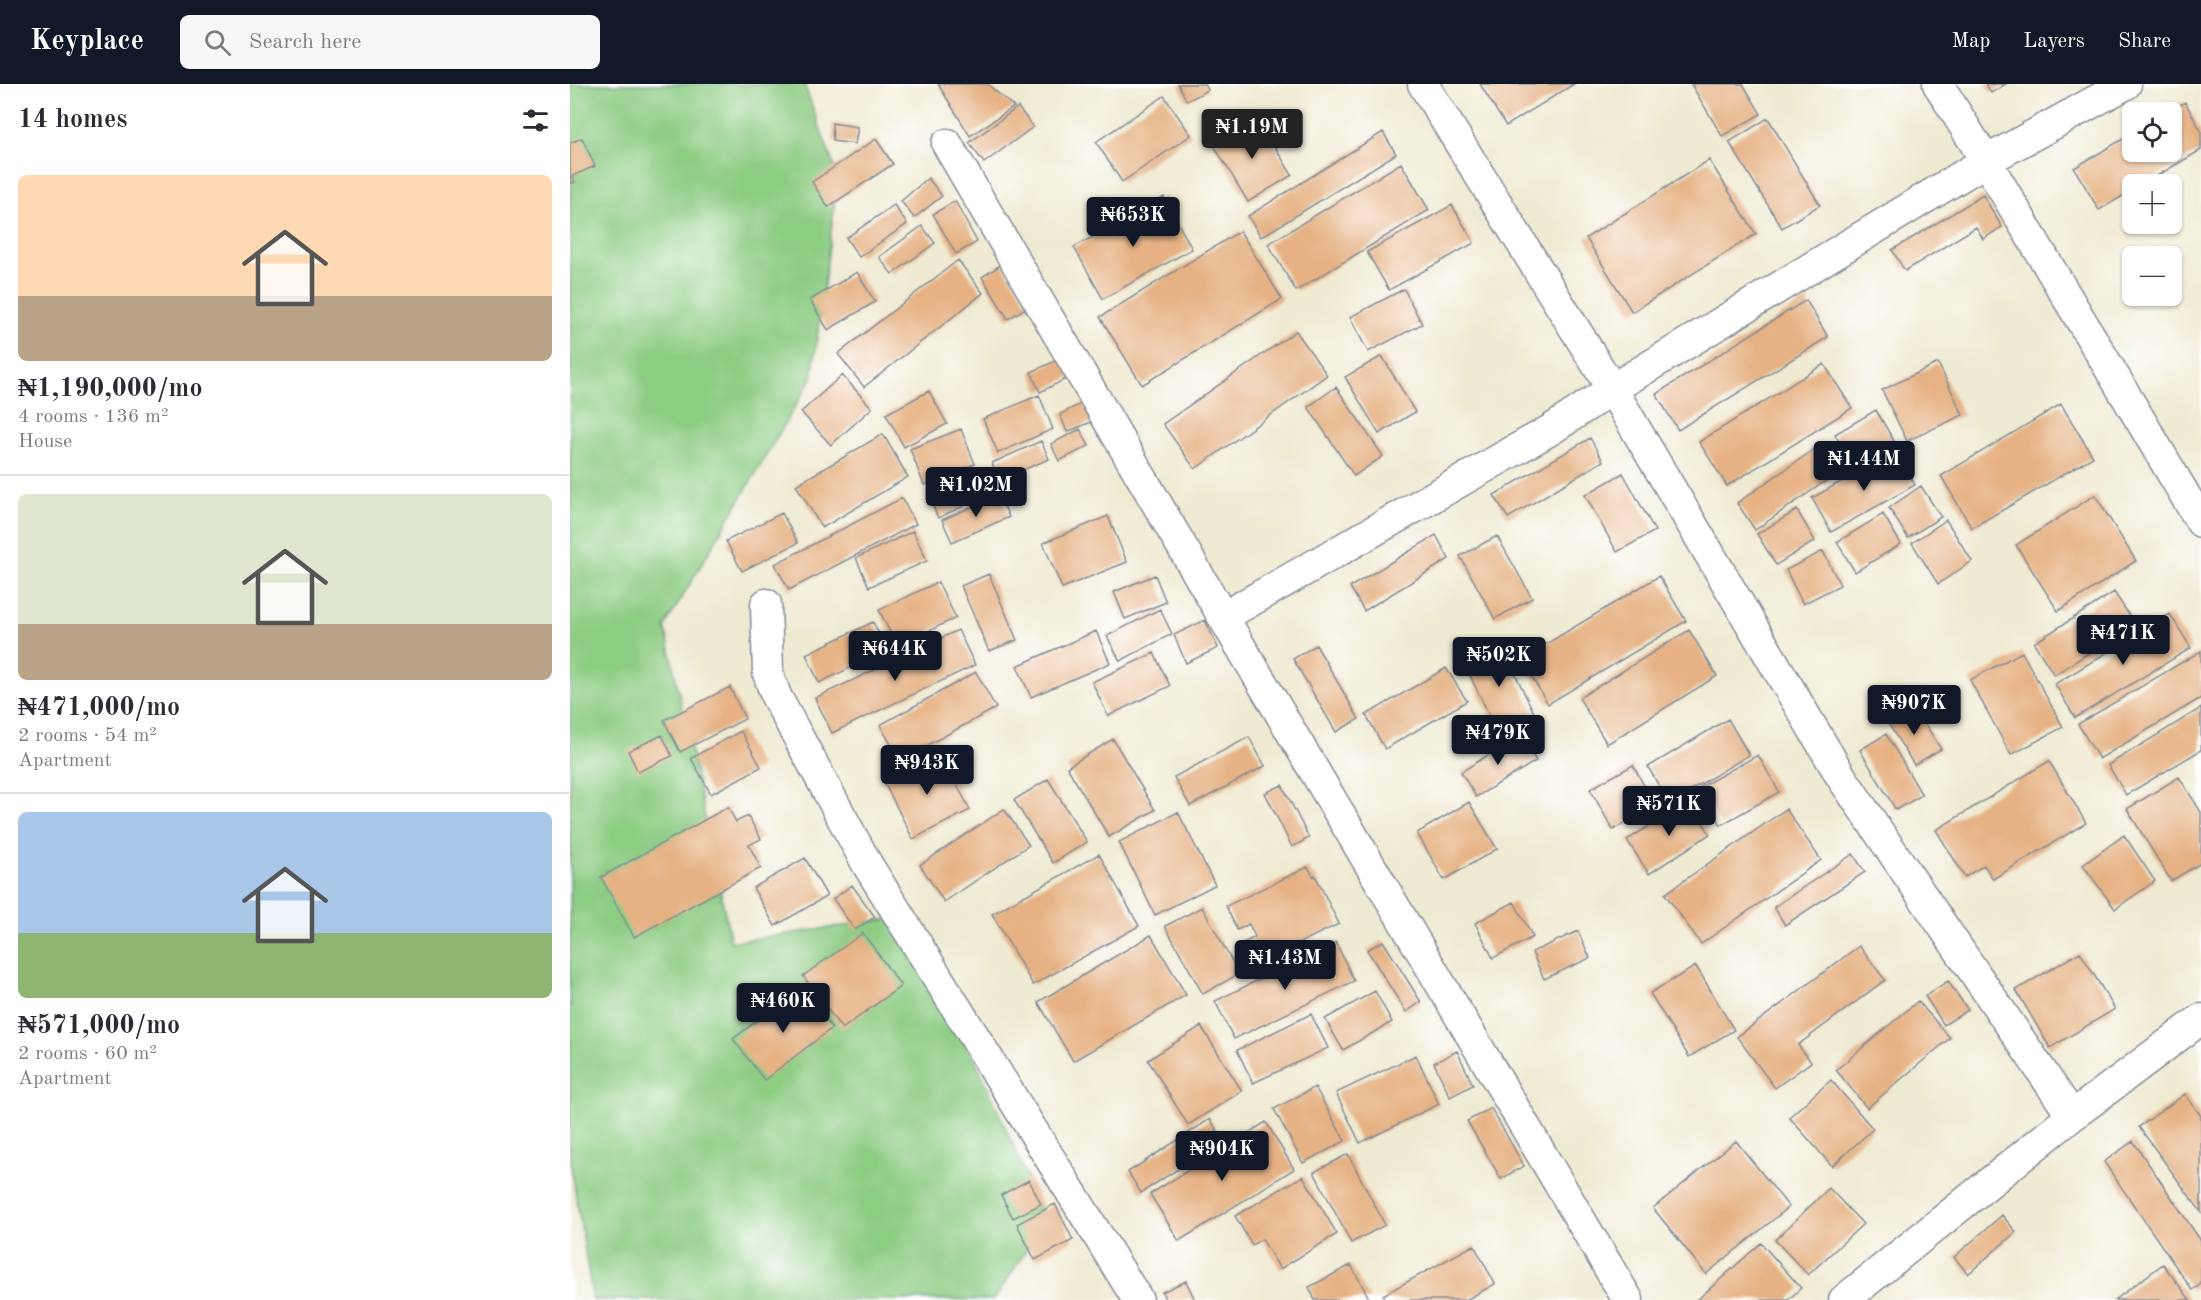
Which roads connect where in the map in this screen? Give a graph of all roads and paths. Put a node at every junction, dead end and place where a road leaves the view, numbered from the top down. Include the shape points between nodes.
1 (1423, 84) edge
2 (1938, 84) edge
3 (2126, 84) edge
4 (947, 144) dead end
5 (1986, 161) junction
6 (1612, 389) junction
7 (2201, 522) edge
8 (766, 604) dead end
9 (1223, 617) junction
10 (2201, 1019) edge
11 (2072, 1116) junction
12 (1138, 1300) edge
13 (1628, 1300) edge
14 (1844, 1300) edge

1 - 6 street
2 - 5 street
3 - 5 street
4 - 9 street
5 - 6 street
5 - 7 street
6 - 9 street via 1552,429
6 - 11 street via 1842,778
8 - 12 street via 768,673 776,696 867,864
9 - 13 street
10 - 11 street
11 - 14 street

